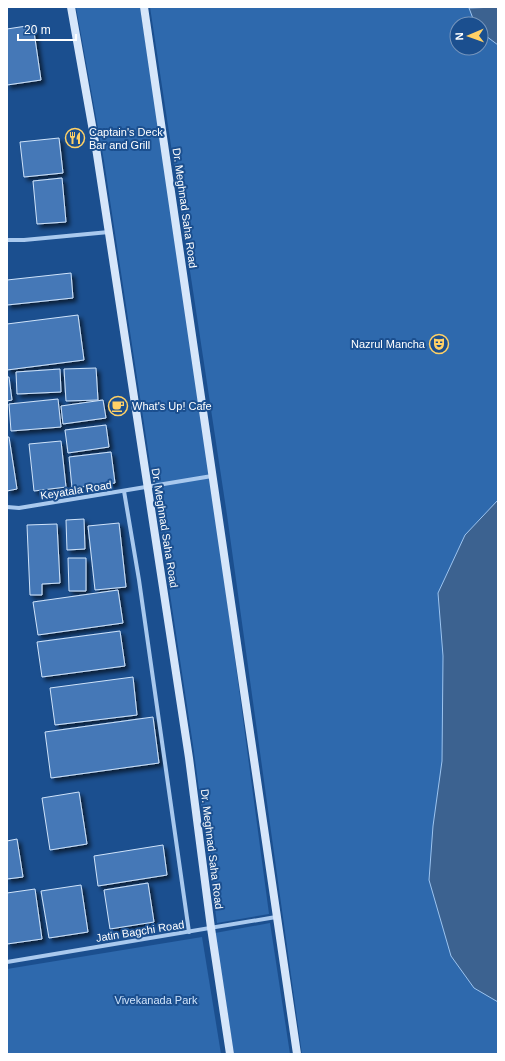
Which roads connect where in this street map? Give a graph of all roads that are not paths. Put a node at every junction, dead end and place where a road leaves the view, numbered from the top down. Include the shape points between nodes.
1 (71, 7) edge
2 (144, 7) edge
3 (109, 232) junction
4 (7, 240) edge
5 (212, 476) junction
6 (148, 488) junction
7 (124, 491) junction
8 (7, 507) edge
9 (276, 917) junction
10 (211, 928) junction
11 (189, 932) junction
12 (7, 962) edge
13 (230, 1054) edge
14 (297, 1054) edge

1 - 3 street, Dr. Meghnad Saha Road
2 - 5 street, Dr. Meghnad Saha Road
3 - 4 street
3 - 6 street, Dr. Meghnad Saha Road
5 - 6 street, Keyatala Road
5 - 9 street, Dr. Meghnad Saha Road
6 - 7 street, Keyatala Road
6 - 10 street, Dr. Meghnad Saha Road via 188,751
7 - 8 street, Keyatala Road via 19,508
7 - 11 street
9 - 10 street, Jatin Bagchi Road
9 - 14 street, Dr. Meghnad Saha Road
10 - 11 street, Jatin Bagchi Road
10 - 13 street, Dr. Meghnad Saha Road
11 - 12 street, Jatin Bagchi Road

